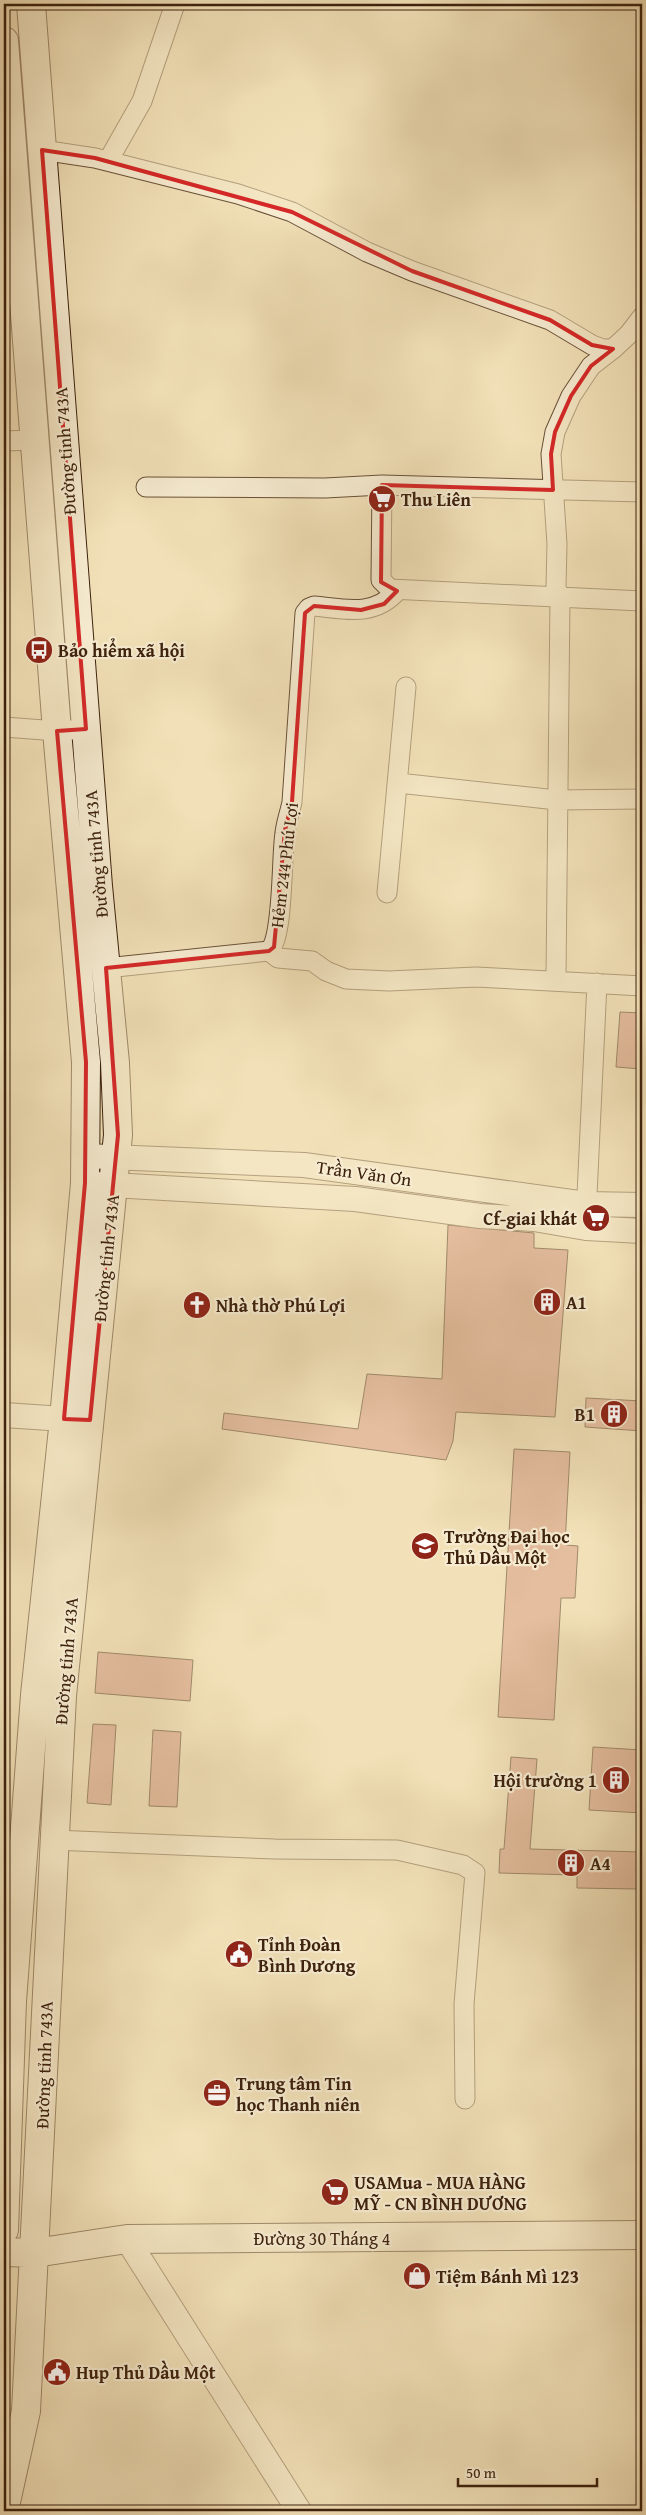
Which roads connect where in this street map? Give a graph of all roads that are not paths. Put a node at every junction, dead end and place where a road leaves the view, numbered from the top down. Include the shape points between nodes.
1 (31, 4) edge
2 (175, 4) edge
3 (4, 41) edge
4 (42, 150) junction
5 (108, 161) junction
6 (642, 317) edge
7 (613, 349) junction
8 (36, 440) junction
9 (4, 441) edge
10 (382, 485) junction
11 (146, 487) dead end
12 (553, 490) junction
13 (642, 492) edge
14 (397, 591) junction
15 (560, 597) junction
16 (642, 601) edge
17 (406, 687) dead end
18 (4, 727) edge
19 (86, 728) junction
20 (57, 731) junction
21 (398, 783) junction
22 (558, 800) junction
23 (642, 800) edge
24 (387, 893) dead end
25 (269, 951) junction
26 (106, 968) junction
27 (554, 980) junction
28 (597, 983) junction
29 (642, 986) edge
30 (85, 1156) junction
31 (116, 1156) junction
32 (84, 1183) junction
33 (114, 1184) junction
34 (586, 1204) junction
35 (642, 1206) edge
36 (586, 1228) junction
37 (642, 1231) edge
38 (4, 1415) edge
39 (77, 1420) junction
40 (53, 1840) junction
41 (14, 1851) edge
42 (464, 2098) dead end
43 (5, 2167) edge
44 (4, 2230) edge
45 (642, 2235) edge
46 (127, 2239) junction
47 (4, 2252) edge
48 (35, 2253) junction
49 (4, 2510) edge
50 (299, 2511) edge

1 - 4 main road, Đường tỉnh 743A
2 - 5 street via 142,102
3 - 8 main road, Đường tỉnh 743A
4 - 5 street
4 - 19 main road, Đường tỉnh 743A
5 - 7 street via 238,194 292,212 367,252 550,320 592,345
6 - 7 street
7 - 12 street via 591,366 567,405 551,454
8 - 9 street
8 - 20 main road, Đường tỉnh 743A
10 - 11 street via 325,488
10 - 12 street
10 - 14 street via 381,580 386,587
12 - 13 street
12 - 15 street via 556,588
14 - 15 street
14 - 25 street, Hẻm 244 Phú Lợi via 384,604 361,610 314,606 305,613 292,802 285,830 278,928 274,946
15 - 16 street
15 - 22 street
17 - 21 street
18 - 20 street
19 - 20 street
19 - 26 main road, Đường tỉnh 743A
20 - 30 main road, Đường tỉnh 743A via 86,1062
21 - 22 street
21 - 24 street
22 - 23 street
22 - 27 street
25 - 26 street, Hẻm 244 Phú Lợi
25 - 27 street via 278,958 312,961 346,979
26 - 31 main road, Đường tỉnh 743A via 115,1063
27 - 28 street
28 - 29 street
28 - 34 street
30 - 31 street, Trần Văn Ơn
30 - 32 main road, Đường tỉnh 743A
31 - 33 main road, Đường tỉnh 743A
31 - 34 street, Trần Văn Ơn via 304,1165
32 - 33 street, Trần Văn Ơn
32 - 39 main road, Đường tỉnh 743A
33 - 36 street, Trần Văn Ơn via 355,1199
33 - 39 main road, Đường tỉnh 743A
34 - 35 street, Trần Văn Ơn
34 - 36 street
36 - 37 street, Trần Văn Ơn
38 - 39 street
39 - 40 main road, Đường tỉnh 743A
39 - 41 main road, Đường tỉnh 743A
40 - 42 street via 275,1849 397,1850 462,1865 475,1872 464,2004
40 - 48 main road, Đường tỉnh 743A
41 - 43 main road, Đường tỉnh 743A
43 - 44 main road, Đường tỉnh 743A
45 - 46 main road, Đường 30 Tháng 4
46 - 48 main road, Đường 30 Tháng 4
46 - 50 street
47 - 48 main road, Đường 30 Tháng 4
48 - 49 main road, Đường tỉnh 743A via 26,2411

